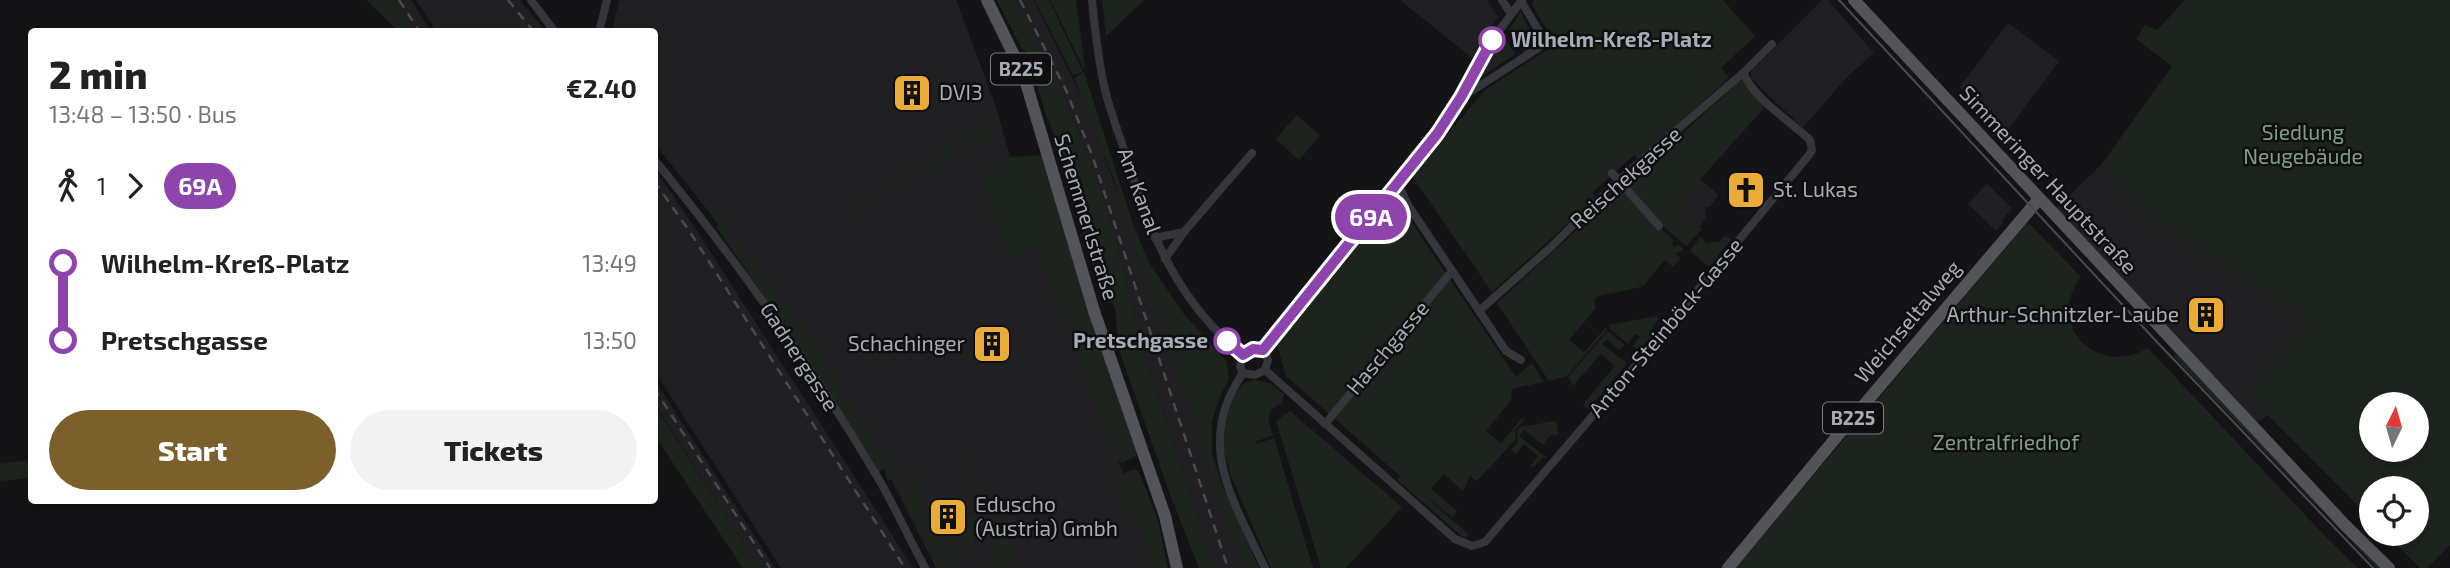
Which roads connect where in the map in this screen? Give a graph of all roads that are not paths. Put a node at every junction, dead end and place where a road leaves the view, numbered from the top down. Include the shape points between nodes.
1 (531, 0) edge
2 (607, 0) edge
3 (987, 0) edge
4 (1092, 0) edge
5 (1502, 0) edge
6 (1854, 0) edge
7 (1521, 1) edge
8 (1511, 14) junction
9 (552, 28) edge
10 (600, 28) edge
11 (1772, 44) dead end
12 (1743, 73) junction
13 (1461, 97) junction
14 (1252, 153) dead end
15 (658, 164) edge
16 (1612, 173) dead end
17 (1619, 180) junction
18 (1398, 184) junction
19 (2039, 200) junction
20 (1659, 226) dead end
21 (1184, 232) junction
22 (1154, 238) junction
23 (1165, 259) junction
24 (1452, 271) junction
25 (1479, 311) junction
26 (1263, 350) junction
27 (1243, 355) junction
28 (1521, 360) dead end
29 (1265, 370) junction
30 (1243, 373) junction
31 (1325, 424) junction
32 (925, 568) edge
33 (1177, 568) edge
34 (1265, 568) edge
35 (1728, 568) edge
36 (2389, 568) edge

1 - 9 street
2 - 10 street
3 - 33 main road, Schemmerlstraße / B225 via 1024,76 1094,311 1165,516
4 - 22 street, Am Kanal via 1108,102
5 - 8 street
6 - 19 main road, Simmeringer Hauptstraße
7 - 8 street
7 - 13 street via 1546,43
8 - 13 street
11 - 12 street, Reischekgasse
12 - 17 street, Reischekgasse
12 - 31 street, Anton-Steinböck-Gasse via 1784,119 1810,139 1812,150 1491,536 1472,546 1455,539
13 - 18 street
14 - 21 street
15 - 32 street, Gadnergasse via 787,336 878,478
16 - 17 street
17 - 20 street
17 - 25 street, Reischekgasse
18 - 24 street
18 - 26 street
19 - 35 main road, Weichseltalweg / B225
19 - 36 main road, Simmeringer Hauptstraße
21 - 22 street
21 - 23 street
22 - 23 street, Am Kanal
23 - 27 street, Am Kanal via 1205,316
24 - 25 street
24 - 31 street, Haschgasse
25 - 28 street via 1506,351
26 - 27 street
26 - 29 street via 1268,360
27 - 30 street
29 - 30 street via 1255,375
29 - 31 street
30 - 34 street via 1222,414 1219,449 1236,503

